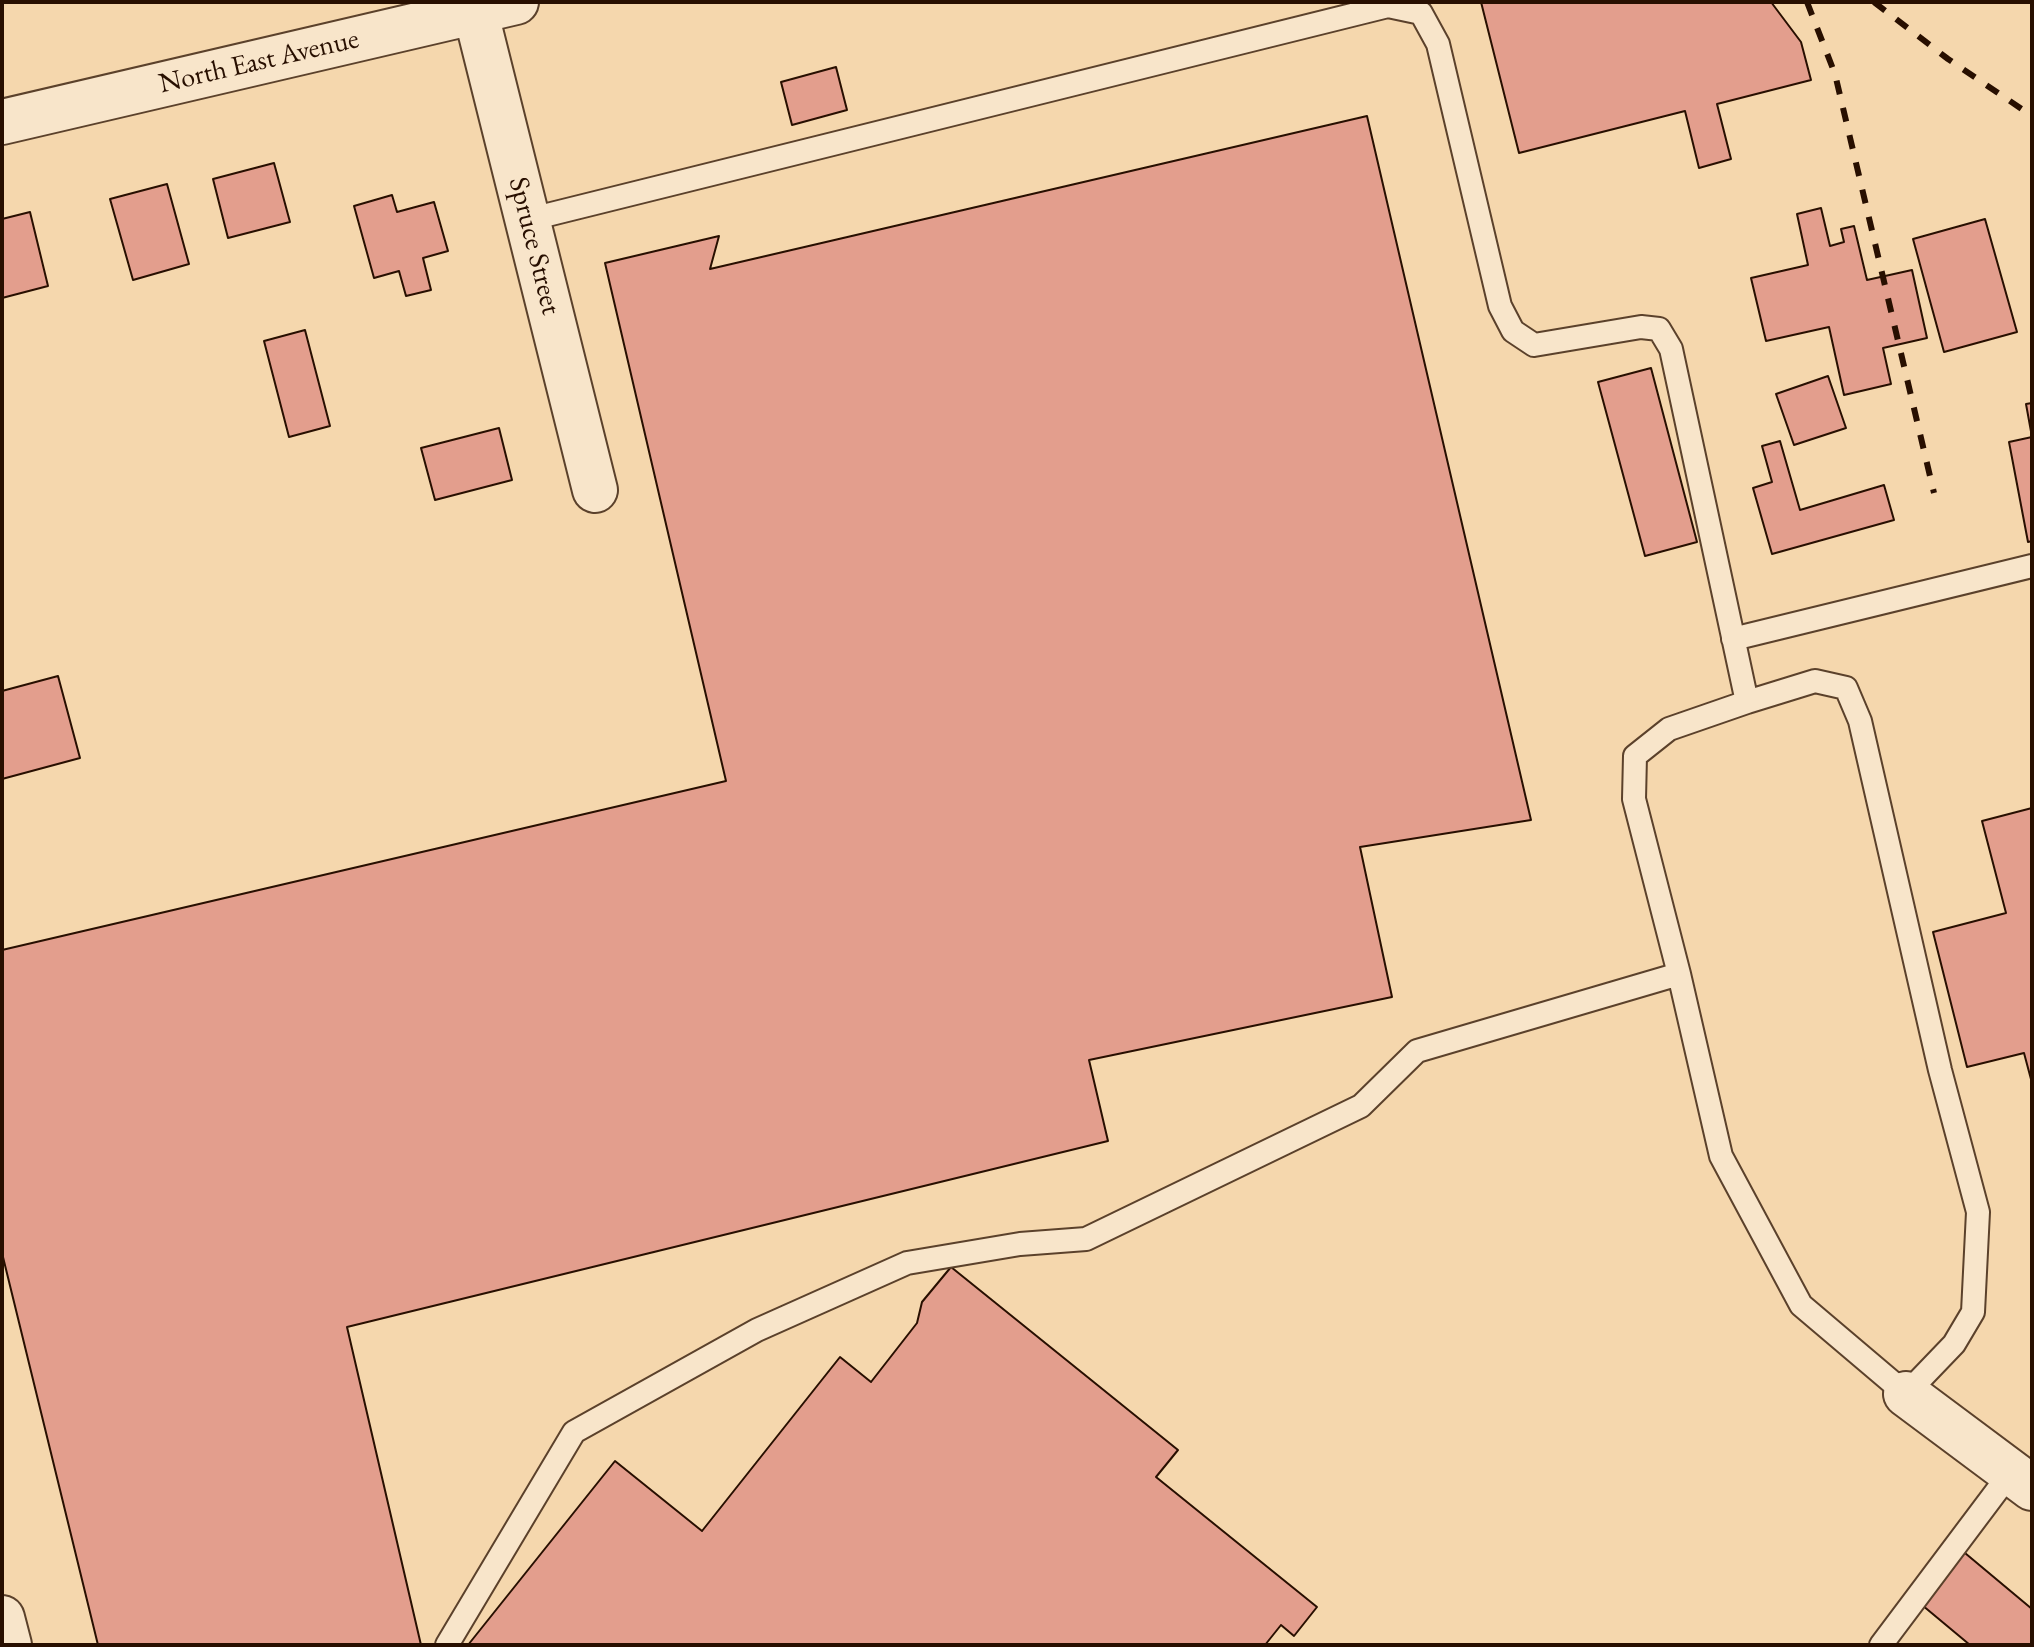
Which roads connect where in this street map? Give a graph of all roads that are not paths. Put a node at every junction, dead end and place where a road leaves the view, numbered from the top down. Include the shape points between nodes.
1 (488, 5) edge
2 (2, 122) edge
3 (527, 220) junction
4 (595, 490) dead end
5 (2032, 566) edge
6 (1733, 639) junction
7 (1747, 702) junction
8 (1679, 974) junction
9 (1906, 1394) junction
10 (2022, 1480) edge
11 (2, 1618) edge
12 (9, 1645) edge
13 (447, 1645) edge
14 (1881, 1645) edge

1 - 2 street, North East Avenue
1 - 3 street, Spruce Street
3 - 4 street, Spruce Street
3 - 6 lane via 1388,6 1421,13 1438,44 1500,306 1513,331 1534,345 1641,327 1659,329 1671,349
5 - 6 lane
6 - 7 lane
7 - 8 lane via 1669,729 1635,756 1634,799
7 - 9 lane via 1815,681 1846,688 1860,721 1978,1212 1973,1312 1954,1344
8 - 9 lane via 1721,1156 1801,1305
8 - 13 lane via 1417,1051 1361,1106 1086,1239 907,1263 757,1330 574,1432
9 - 10 street
10 - 14 lane
11 - 12 street

